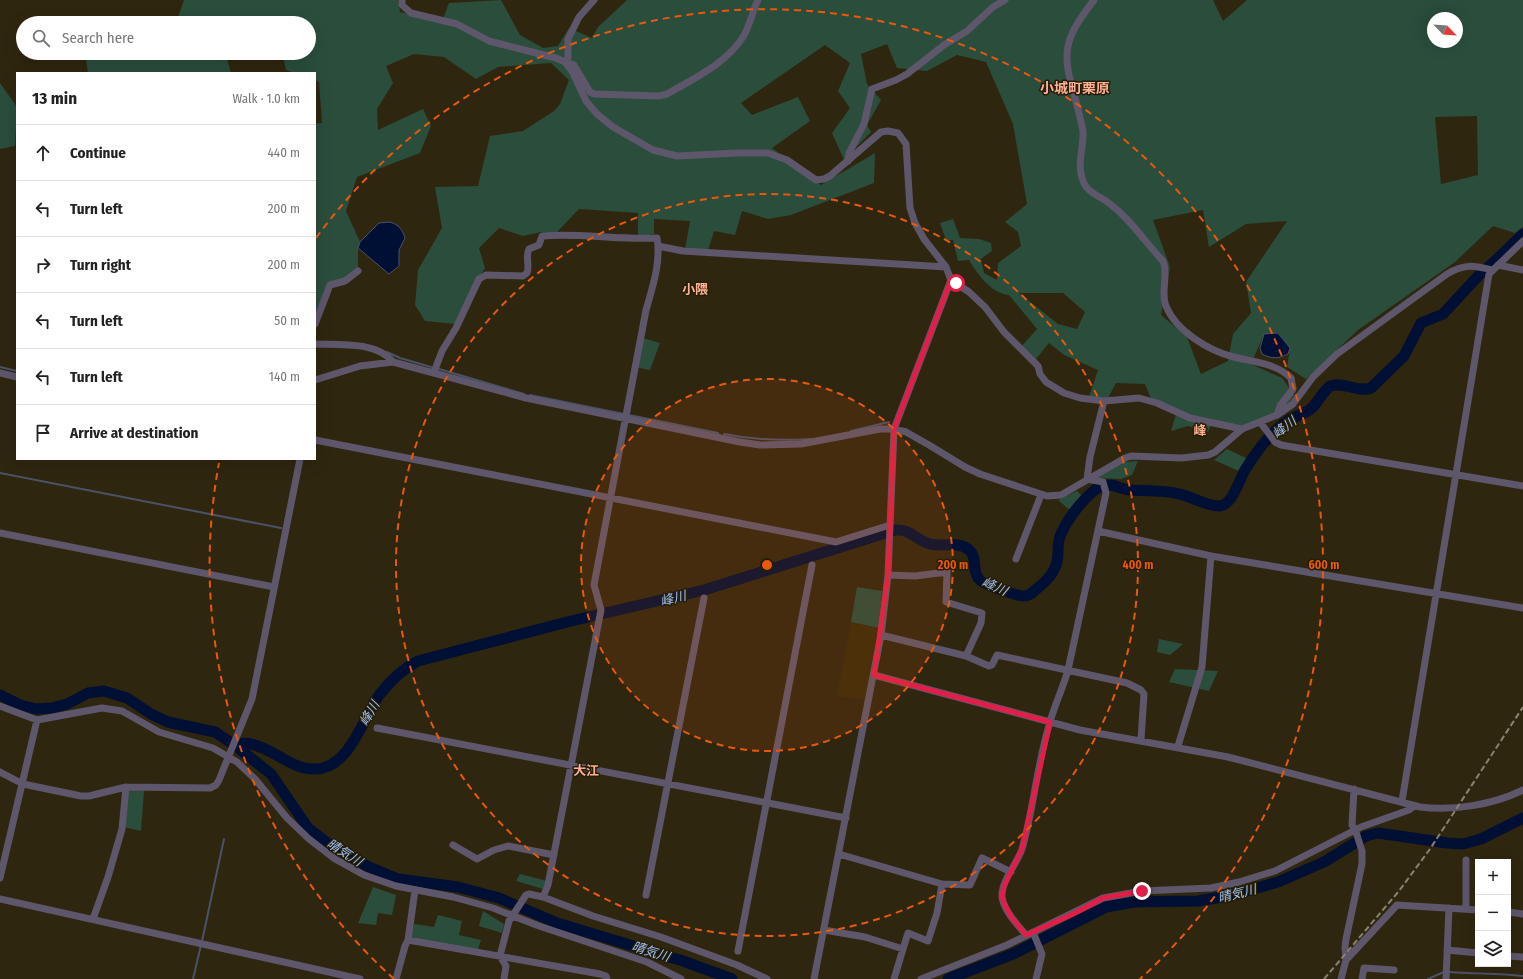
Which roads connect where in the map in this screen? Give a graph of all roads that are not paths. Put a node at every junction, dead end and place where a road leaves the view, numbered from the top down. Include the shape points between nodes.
1 (402, 0) edge
2 (594, 0) edge
3 (758, 0) edge
4 (1005, 0) edge
5 (1094, 0) edge
6 (564, 62) junction
7 (848, 161) junction
8 (1523, 241) edge
9 (658, 246) junction
10 (1498, 265) junction
11 (946, 267) junction
12 (1492, 270) junction
13 (1523, 270) edge
14 (358, 271) dead end
15 (951, 280) junction
16 (316, 321) edge
17 (316, 344) edge
18 (392, 362) junction
19 (434, 372) junction
20 (0, 373) edge
21 (16, 377) edge
22 (316, 380) edge
23 (1104, 401) junction
24 (1277, 415) junction
25 (626, 419) junction
26 (1260, 422) junction
27 (894, 429) junction
28 (1242, 429) junction
29 (316, 440) edge
30 (300, 460) edge
31 (1456, 475) junction
32 (1087, 479) junction
33 (1523, 486) edge
34 (1041, 495) junction
35 (611, 499) junction
36 (890, 526) junction
37 (1098, 531) junction
38 (0, 533) edge
39 (1211, 556) junction
40 (1016, 559) dead end
41 (812, 565) dead end
42 (888, 575) junction
43 (274, 587) junction
44 (1437, 593) junction
45 (704, 598) dead end
46 (1523, 608) edge
47 (881, 635) junction
48 (966, 656) junction
49 (1068, 670) junction
50 (874, 675) junction
51 (0, 706) edge
52 (37, 720) junction
53 (1050, 722) junction
54 (377, 728) dead end
55 (1141, 740) junction
56 (1178, 746) junction
57 (229, 755) junction
58 (571, 765) junction
59 (0, 772) edge
60 (23, 784) junction
61 (668, 784) junction
62 (126, 787) junction
63 (1354, 789) junction
64 (1523, 790) edge
65 (1402, 801) junction
66 (766, 802) junction
67 (1414, 806) junction
68 (846, 818) junction
69 (1356, 831) junction
70 (453, 845) dead end
71 (839, 854) junction
72 (554, 855) junction
73 (1466, 860) dead end
74 (1011, 872) junction
75 (0, 878) edge
76 (942, 884) junction
77 (415, 890) junction
78 (646, 895) dead end
79 (543, 897) junction
80 (0, 899) edge
81 (1449, 908) junction
82 (1466, 908) junction
83 (1475, 910) edge
84 (1511, 912) edge
85 (514, 914) junction
86 (1523, 914) edge
87 (93, 920) junction
88 (824, 930) junction
89 (1034, 934) junction
90 (1026, 935) junction
91 (408, 940) junction
92 (903, 949) junction
93 (1447, 950) junction
94 (738, 951) dead end
95 (1475, 953) edge
96 (500, 956) junction
97 (1511, 956) edge
98 (1523, 957) edge
99 (1346, 960) junction
100 (1394, 970) dead end
101 (360, 979) edge
102 (396, 979) edge
103 (504, 979) edge
104 (607, 979) edge
105 (681, 979) edge
106 (767, 979) edge
107 (814, 979) edge
108 (894, 979) edge
109 (921, 979) edge
110 (1036, 979) edge
111 (1341, 979) edge
112 (1362, 979) edge
113 (1446, 979) edge

1 - 6 street via 402,5 411,13 445,20 489,41
2 - 6 street via 579,17 568,39 568,58
3 - 6 street via 744,37 738,44 712,67 666,94 594,94 590,92 574,65
4 - 7 street via 907,74 872,89 864,124 849,153
5 - 24 street via 1074,30 1066,56 1068,74 1083,131 1080,162 1084,183 1091,192 1123,215 1163,261 1166,269 1166,306 1180,325 1221,353 1278,369 1291,378 1293,389 1280,406
6 - 7 street via 572,71 586,101 597,114 613,127 661,153 677,156 768,153 787,160 816,180 830,176
7 - 11 street via 881,132 893,131 903,138 908,156 910,208 915,223
8 - 10 street
9 - 11 street via 683,251
9 - 19 street via 657,238 542,236 539,245 529,249 529,267 523,276 486,275 479,279
9 - 25 street via 656,275 646,310
10 - 12 street
10 - 13 street
11 - 15 street
12 - 24 street via 1463,266 1456,269 1350,343 1323,366 1293,404
12 - 31 street
14 - 16 street via 345,281 330,285
15 - 23 street via 985,307 1004,332 1038,366 1046,382 1073,396
15 - 27 street
17 - 18 street via 364,347 389,357
18 - 19 street
18 - 22 street via 360,366
19 - 25 street via 526,398
20 - 21 street
23 - 28 street via 1139,398 1190,418
23 - 32 street
24 - 26 street
25 - 27 street via 767,445 801,444 880,429
25 - 35 street
26 - 28 street
26 - 31 street via 1275,442 1281,445
27 - 34 street via 906,432 965,468
27 - 36 street
28 - 32 street via 1208,455 1182,458 1131,456 1119,460
29 - 35 street
30 - 43 street
31 - 33 street
31 - 44 street
32 - 34 street via 1061,495
32 - 37 street via 1102,482 1106,489
34 - 40 street
35 - 36 street via 836,542
35 - 58 street via 594,585 601,610
36 - 42 street
37 - 39 street
37 - 49 street
38 - 43 street
39 - 44 street
39 - 56 street via 1202,666
41 - 66 street
42 - 47 street
42 - 48 street via 915,576 947,572 946,602 982,613 982,623
43 - 57 street via 252,699
44 - 46 street
44 - 65 street
45 - 61 street
47 - 48 street
47 - 50 street
48 - 49 street via 989,666 997,655
49 - 53 street
49 - 55 street via 1127,683 1141,690 1144,694
50 - 53 street
50 - 68 street
51 - 52 street
52 - 57 street via 57,718 91,709 112,708 133,716 168,736 197,742
52 - 60 street
53 - 55 street via 1080,730
53 - 74 street via 1022,849
54 - 58 street
55 - 56 street
56 - 63 street
57 - 62 street via 220,780 210,788
57 - 77 street via 255,779 301,832 334,859 379,881
58 - 61 street
58 - 72 street
59 - 60 street
60 - 62 street via 81,796
60 - 75 street
61 - 66 street
61 - 78 street
62 - 87 street via 122,829
63 - 65 street
63 - 69 street via 1352,825
64 - 67 street via 1466,806
65 - 67 street
66 - 68 street
66 - 94 street
67 - 69 street
68 - 71 street
69 - 89 street via 1275,871 1211,888 1142,891 1103,898
69 - 99 street via 1362,851 1360,876 1344,947
70 - 72 street via 477,859 508,846
71 - 76 street
71 - 88 street
72 - 79 street
73 - 82 street
74 - 76 street via 982,858 970,885
74 - 90 street via 1004,886 1003,900 1012,918
76 - 92 street via 937,913 928,941 908,933
77 - 85 street via 453,897
77 - 91 street
79 - 85 street via 526,895
79 - 106 street via 730,962
80 - 87 street
81 - 82 street
81 - 93 street
81 - 99 street via 1397,905
82 - 83 street
84 - 86 street
85 - 96 street via 509,921
85 - 105 street via 647,962
87 - 101 street
88 - 92 street via 865,937
88 - 107 street
89 - 90 street
89 - 110 street via 1041,951
90 - 109 street
91 - 96 street
91 - 102 street
92 - 108 street
93 - 95 street
93 - 113 street
96 - 103 street via 506,966
96 - 104 street via 600,974
97 - 98 street
99 - 111 street
100 - 112 street via 1364,968

